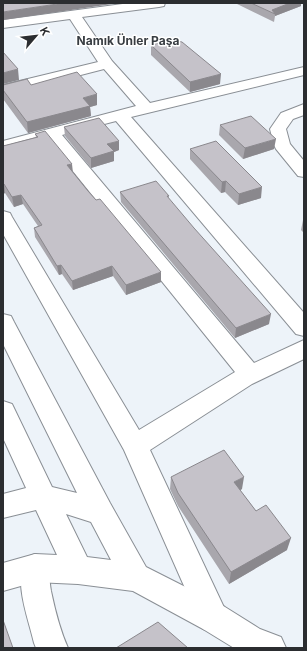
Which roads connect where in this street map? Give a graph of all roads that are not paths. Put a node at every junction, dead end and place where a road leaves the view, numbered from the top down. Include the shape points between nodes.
1 (160, 3) edge
2 (73, 14) junction
3 (3, 24) edge
4 (107, 64) junction
5 (304, 71) edge
6 (3, 90) edge
7 (146, 108) junction
8 (304, 109) edge
9 (120, 115) junction
10 (51, 133) junction
11 (3, 146) edge
12 (304, 172) edge
13 (3, 217) edge
14 (3, 322) edge
15 (304, 328) edge
16 (304, 349) edge
17 (251, 375) junction
18 (3, 411) edge
19 (135, 446) junction
20 (43, 496) junction
21 (3, 506) edge
22 (100, 512) junction
23 (35, 568) junction
24 (78, 570) junction
25 (3, 577) edge
26 (136, 577) junction
27 (214, 618) junction
28 (52, 648) edge
29 (270, 648) edge

1 - 2 street
2 - 3 street
2 - 4 street
4 - 6 street
4 - 7 street
5 - 7 street
7 - 9 street
8 - 12 street via 287,116 278,129 282,145
9 - 10 street
9 - 15 street
10 - 11 street
10 - 17 street
13 - 19 street
14 - 22 street
16 - 17 street
17 - 19 street
18 - 20 street
19 - 27 street
20 - 21 street
20 - 22 street
20 - 24 street
22 - 26 street
23 - 24 street
23 - 25 street
23 - 28 street via 36,590
24 - 26 street
26 - 27 street
27 - 29 street via 251,641

